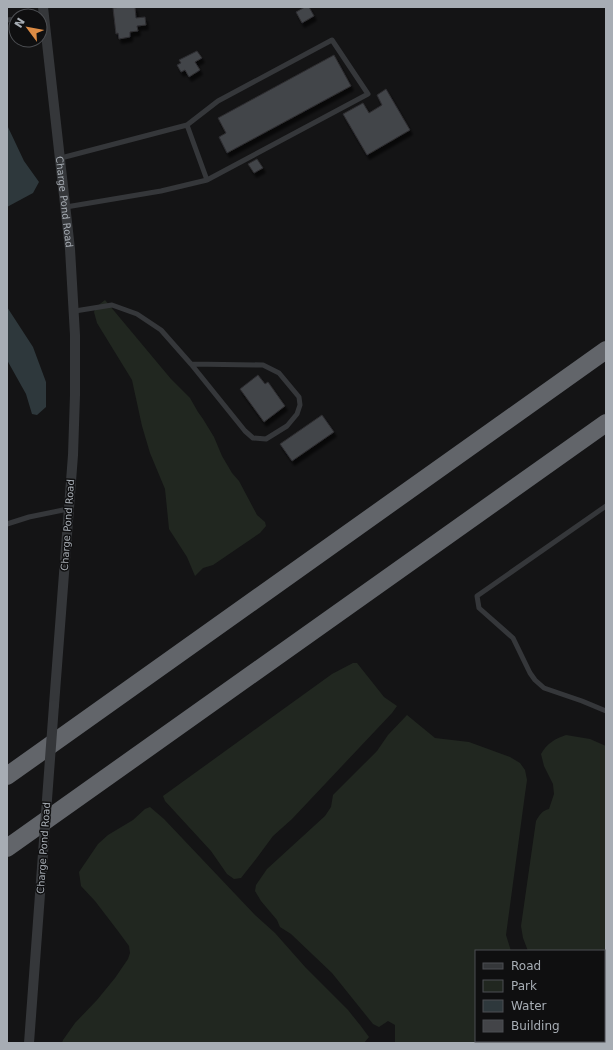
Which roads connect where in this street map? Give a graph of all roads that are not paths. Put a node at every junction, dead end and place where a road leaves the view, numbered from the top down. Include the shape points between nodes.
1 (46, 48) edge
2 (187, 125) junction
3 (61, 158) junction
4 (207, 180) junction
5 (66, 207) junction
6 (75, 311) junction
7 (606, 350) edge
8 (191, 364) junction
9 (606, 423) edge
10 (606, 506) edge
11 (68, 509) junction
12 (7, 524) edge
13 (606, 711) edge
14 (7, 776) edge
15 (7, 848) edge
16 (29, 1043) edge

1 - 3 street, Charge Pond Road
2 - 3 lane
2 - 4 lane
2 - 4 lane via 218,102 332,40 368,94
3 - 5 street, Charge Pond Road
4 - 5 lane via 161,191
5 - 6 street, Charge Pond Road
6 - 8 lane via 112,305 137,314 161,330
6 - 11 street, Charge Pond Road via 74,431
7 - 14 highway
8 - 8 lane via 263,365 279,373 299,397 298,414 287,426 266,439 253,438 245,432
9 - 15 highway
10 - 13 lane via 476,596 479,608 513,638 530,673 544,688
11 - 12 lane
11 - 16 street, Charge Pond Road, bridge

